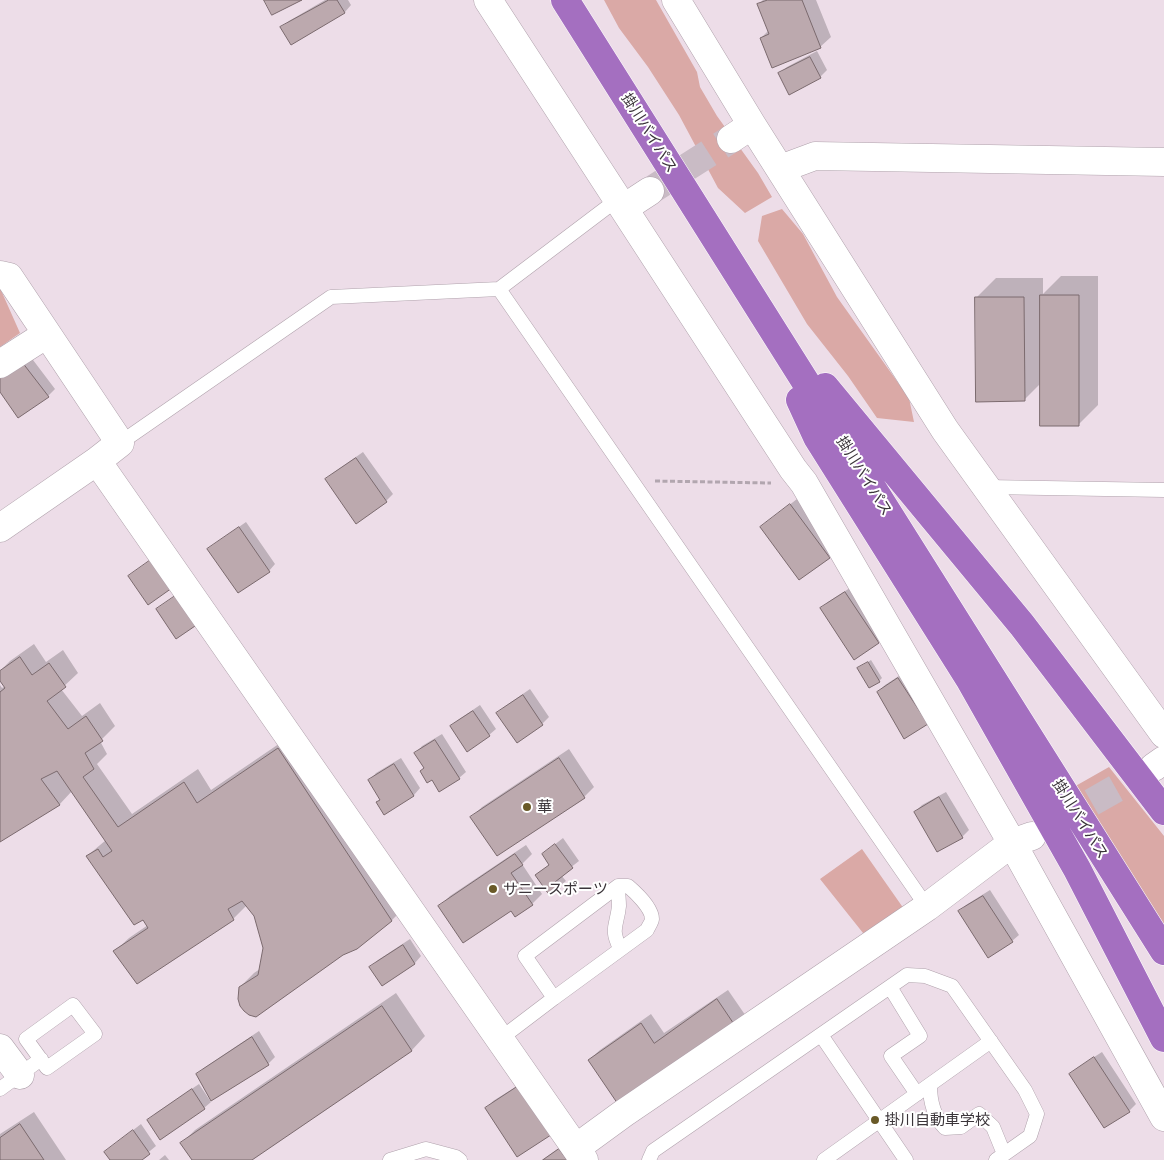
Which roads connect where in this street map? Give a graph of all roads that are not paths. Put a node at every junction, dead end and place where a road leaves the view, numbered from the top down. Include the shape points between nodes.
1 (488, 0) edge
2 (566, 0) edge
3 (676, 0) edge
4 (1164, 162) edge
5 (780, 169) junction
6 (650, 192) tunnel mouth
7 (621, 204) junction
8 (0, 275) edge
9 (500, 289) junction
10 (753, 299) junction
11 (47, 334) junction
12 (0, 364) edge
13 (120, 443) junction
14 (97, 461) junction
15 (986, 487) junction
16 (1164, 490) edge
17 (0, 528) edge
18 (1164, 734) edge
19 (1164, 811) edge
20 (1022, 840) junction
21 (618, 886) junction
22 (927, 907) junction
23 (620, 948) junction
24 (1164, 951) edge
25 (890, 987) junction
26 (554, 998) junction
27 (821, 1035) junction
28 (1164, 1038) edge
29 (500, 1039) junction
30 (991, 1041) junction
31 (0, 1048) edge
32 (20, 1074) edge
33 (930, 1085) junction
34 (917, 1094) junction
35 (1164, 1117) edge
36 (880, 1120) junction
37 (580, 1154) edge
38 (1000, 1157) edge
39 (390, 1160) edge
40 (460, 1160) edge
41 (649, 1160) edge
42 (824, 1160) edge
43 (906, 1160) edge

1 - 7 street
2 - 10 highway, 掛川バイパス
3 - 5 street via 742,132
4 - 5 street via 815,156
5 - 15 street via 946,430
6 - 7 street
7 - 9 lane
7 - 20 street via 804,483
8 - 11 street via 9,276
9 - 13 lane via 331,298
9 - 22 lane
10 - 19 highway via 1022,625
10 - 24 highway, 掛川バイパス
10 - 28 highway via 817,437 970,680 1077,869
11 - 12 street
11 - 13 street
13 - 14 street
14 - 17 street
14 - 29 street
15 - 16 lane
15 - 18 street
20 - 22 street
20 - 35 street
21 - 23 lane via 619,907 614,936
21 - 23 lane via 628,886 637,893 652,919 647,930
21 - 26 lane via 525,956
22 - 37 street via 624,1113
23 - 26 lane
25 - 27 lane
25 - 30 lane via 907,975 925,976 952,986
25 - 34 lane via 920,1036 891,1056
26 - 29 lane
27 - 36 lane
27 - 41 lane via 653,1151
29 - 37 street
30 - 33 lane
30 - 38 lane via 1038,1114 1030,1136
31 - 32 street
32 - 32 lane via 26,1039 73,1005 95,1034 47,1068
33 - 34 lane
33 - 38 lane via 930,1097 939,1122 946,1128 961,1127 979,1114 992,1127
34 - 36 lane
36 - 42 lane
36 - 43 lane
39 - 40 lane via 426,1149

